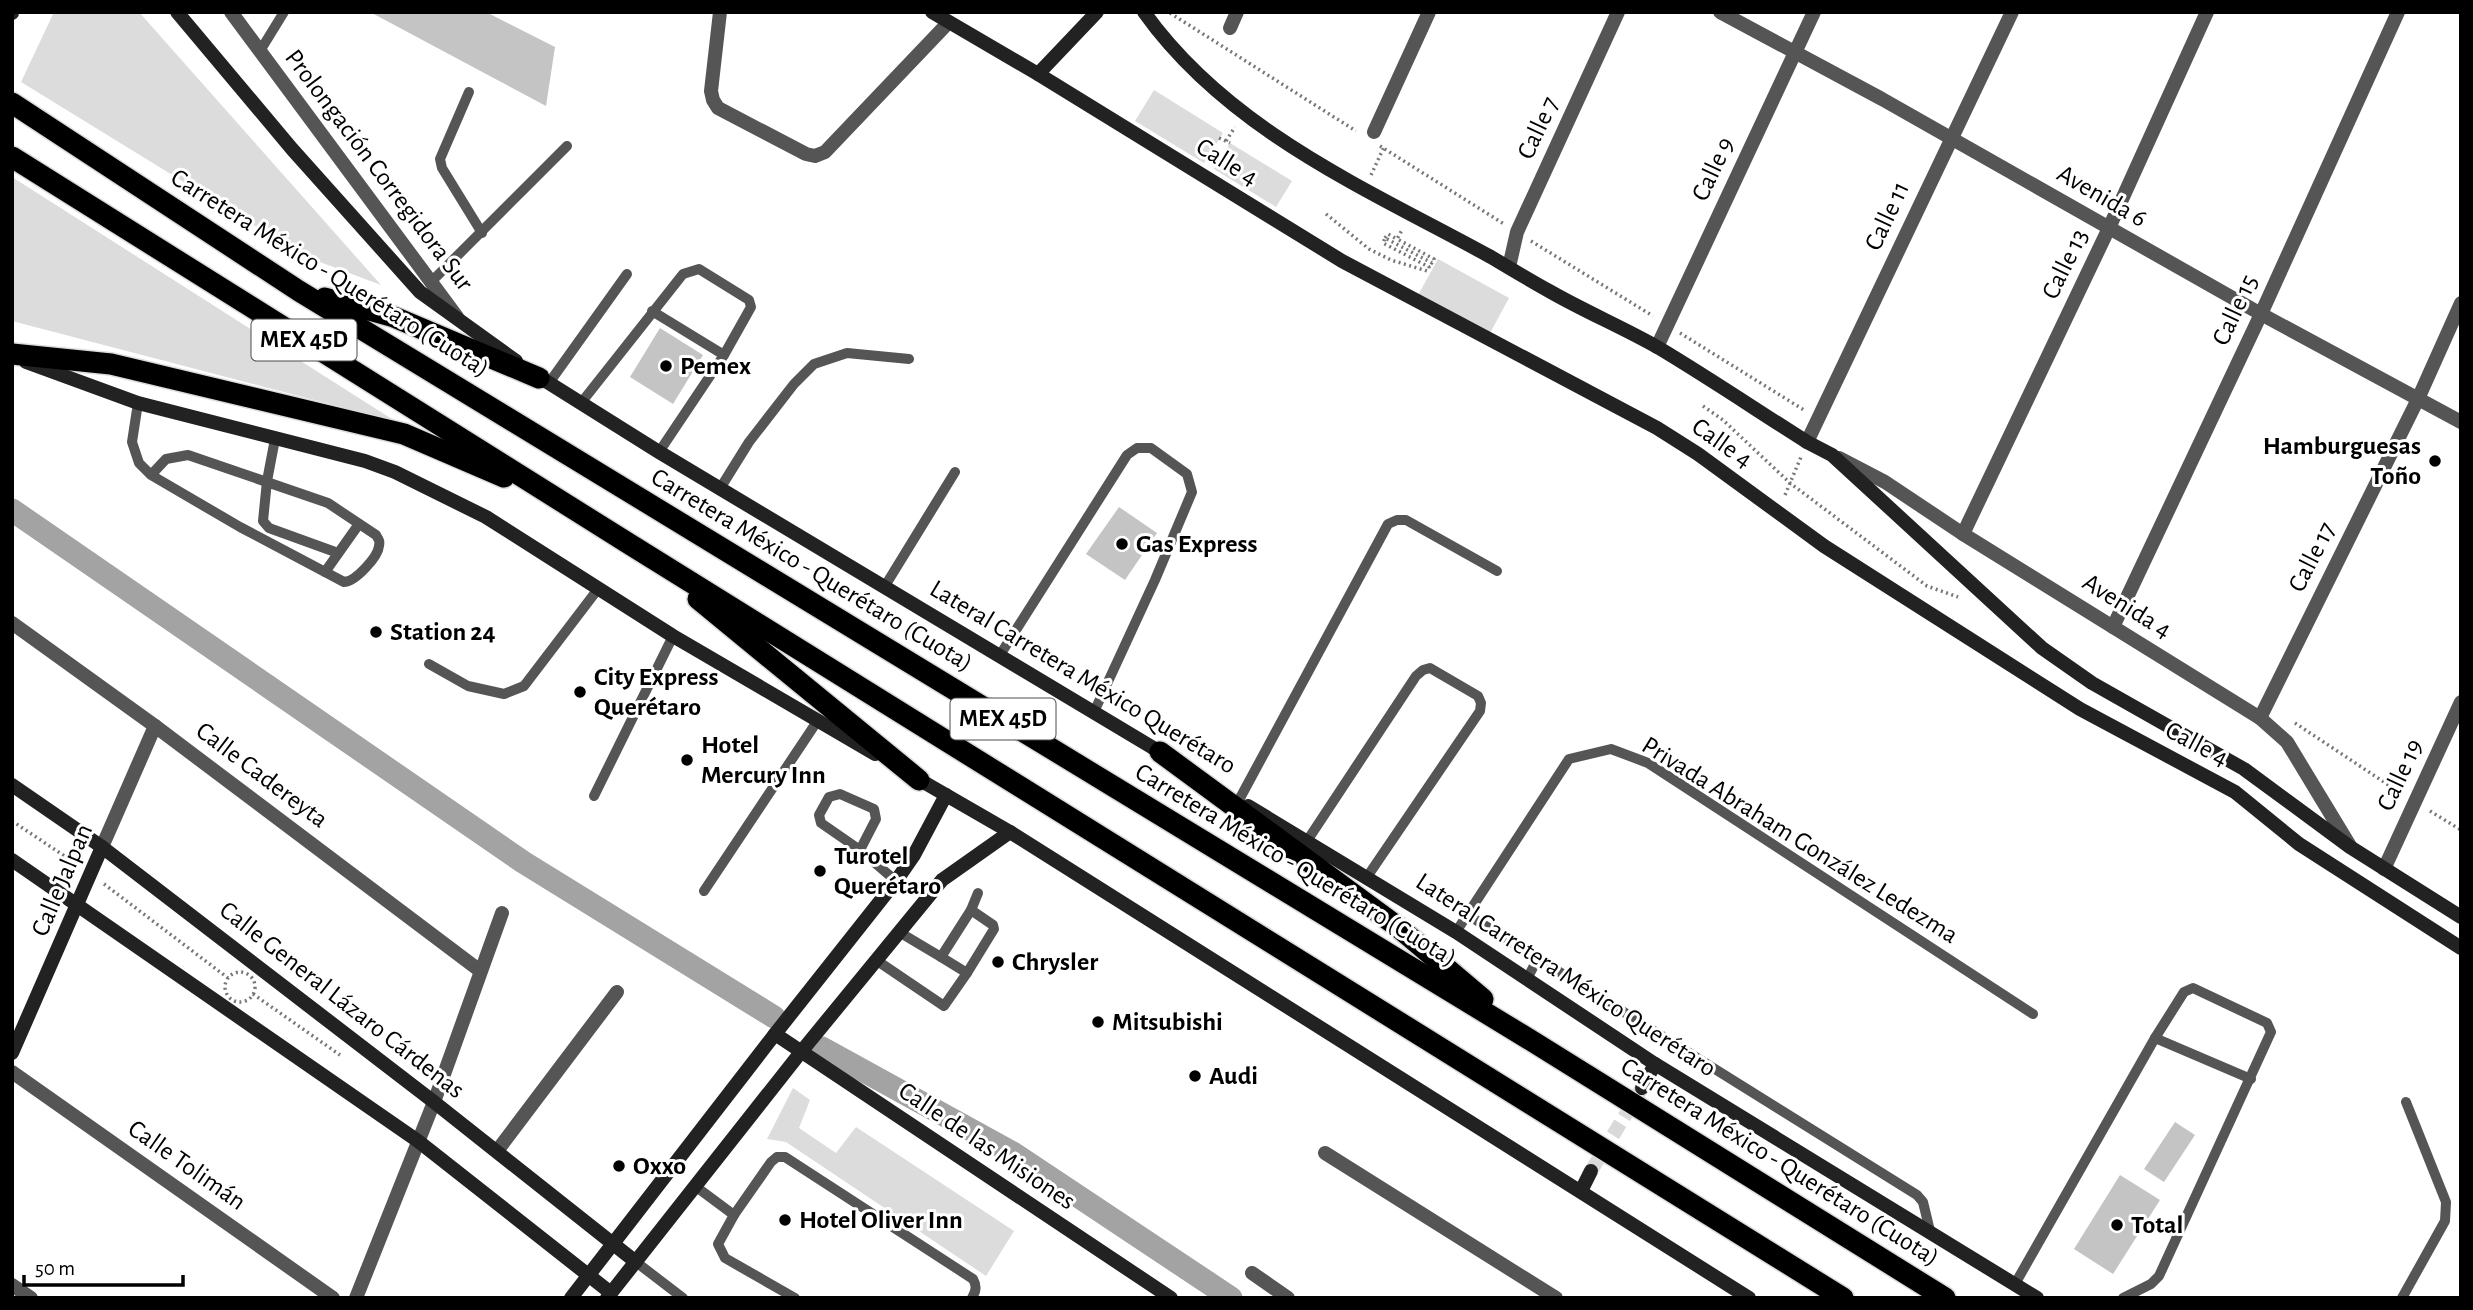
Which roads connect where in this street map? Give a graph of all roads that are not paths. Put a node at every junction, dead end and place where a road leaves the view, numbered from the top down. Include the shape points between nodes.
1 (177, 12) edge
2 (231, 12) edge
3 (284, 12) edge
4 (720, 12) edge
5 (932, 12) edge
6 (1097, 12) edge
7 (1144, 12) edge
8 (1237, 12) edge
9 (1429, 12) edge
10 (1618, 12) edge
11 (1720, 12) edge
12 (1814, 12) edge
13 (2012, 12) edge
14 (2207, 12) edge
15 (2398, 12) edge
16 (948, 23) junction
17 (1230, 28) dead end
18 (260, 51) junction
19 (1794, 53) junction
20 (1038, 74) junction
21 (470, 92) dead end
22 (12, 103) edge
23 (1369, 135) road end
24 (1951, 139) junction
25 (567, 146) dead end
26 (12, 157) edge
27 (2109, 228) junction
28 (482, 233) junction
29 (1509, 267) junction
30 (627, 274) dead end
31 (432, 282) junction
32 (299, 291) junction
33 (2461, 303) edge
34 (652, 312) junction
35 (2261, 314) junction
36 (462, 323) junction
37 (1657, 347) junction
38 (12, 355) edge
39 (724, 355) junction
40 (909, 359) dead end
41 (544, 381) junction
42 (2418, 399) junction
43 (138, 403) junction
44 (582, 403) junction
45 (2461, 422) edge
46 (275, 439) junction
47 (1807, 442) junction
48 (659, 452) junction
49 (1832, 454) junction
50 (955, 472) dead end
51 (151, 475) junction
52 (267, 481) junction
53 (721, 487) junction
54 (567, 504) junction
55 (359, 524) junction
56 (1963, 534) junction
57 (631, 545) junction
58 (338, 553) junction
59 (326, 572) junction
60 (1497, 572) dead end
61 (885, 586) junction
62 (598, 589) junction
63 (12, 622) edge
64 (2113, 626) junction
65 (673, 636) junction
66 (1000, 655) junction
67 (429, 664) dead end
68 (2461, 702) edge
69 (2263, 711) junction
70 (1094, 712) junction
71 (818, 720) junction
72 (155, 726) junction
73 (1160, 752) junction
74 (919, 780) junction
75 (12, 785) edge
76 (946, 795) junction
77 (594, 796) dead end
78 (1240, 800) junction
79 (1010, 832) junction
80 (1307, 841) junction
81 (103, 847) junction
82 (2350, 847) junction
83 (860, 850) junction
84 (12, 860) edge
85 (2384, 869) junction
86 (1367, 877) junction
87 (897, 881) junction
88 (704, 891) dead end
89 (978, 894) dead end
90 (78, 906) junction
91 (971, 911) junction
92 (502, 913) dead end
93 (1468, 915) junction
94 (2461, 918) edge
95 (899, 932) junction
96 (1456, 932) junction
97 (2461, 948) edge
98 (942, 957) junction
99 (1538, 958) junction
100 (876, 960) junction
101 (479, 970) junction
102 (967, 973) junction
103 (1527, 979) junction
104 (617, 992) dead end
105 (2033, 1014) dead end
106 (775, 1034) junction
107 (2155, 1038) junction
108 (1532, 1041) junction
109 (801, 1052) junction
110 (12, 1053) edge
111 (1655, 1064) junction
112 (12, 1072) edge
113 (2251, 1079) junction
114 (1642, 1088) tunnel mouth
115 (434, 1102) junction
116 (2406, 1102) dead end
117 (418, 1142) junction
118 (497, 1151) junction
119 (1325, 1153) dead end
120 (1591, 1171) tunnel mouth
121 (695, 1186) junction
122 (1581, 1191) junction
123 (734, 1215) junction
124 (1930, 1231) junction
125 (613, 1244) junction
126 (636, 1262) junction
127 (1252, 1273) dead end
128 (589, 1275) junction
129 (2015, 1284) junction
130 (12, 1285) edge
131 (612, 1296) edge
132 (31, 1298) edge
133 (333, 1298) edge
134 (356, 1298) edge
135 (571, 1298) edge
136 (683, 1298) edge
137 (795, 1298) edge
138 (972, 1298) edge
139 (1171, 1298) edge
140 (1288, 1298) edge
141 (1556, 1298) edge
142 (1749, 1298) edge
143 (1843, 1298) edge
144 (1945, 1298) edge
145 (2037, 1298) edge
146 (2123, 1298) edge
147 (2402, 1298) edge

1 - 36 main road, Lateral Carretera México Querétaro via 420,292
2 - 18 street, Prolongación Corregidora Sur
3 - 18 lane
4 - 16 street via 711,91 718,108 815,156 825,152
5 - 16 main road, Calle 4
6 - 20 main road
7 - 29 main road, Calle 4 via 1214,91 1297,150
8 - 17 street
9 - 23 street
10 - 29 street, Calle 7 via 1517,232
11 - 19 street, Avenida 6
12 - 19 street, Calle 9
13 - 24 street, Calle 11
14 - 27 street, Calle 13
15 - 35 street, Calle 15
16 - 20 main road, Calle 4
18 - 31 street, Prolongación Corregidora Sur
19 - 24 street, Avenida 6
19 - 37 street, Calle 9
20 - 97 main road, Calle 4 via 1342,261 1657,428 1777,513 2080,709 2235,792 2299,844
21 - 28 lane via 440,159
22 - 32 highway, Carretera México - Querétaro (Cuota) / MEX 45D
24 - 27 street, Avenida 6
24 - 47 street, Calle 11
25 - 28 lane
26 - 54 highway, MEX 45D
27 - 35 street, Avenida 6
27 - 56 street, Calle 13
28 - 31 lane
29 - 37 main road, Calle 4
30 - 41 lane
31 - 36 street, Prolongación Corregidora Sur
32 - 41 highway via 394,317
32 - 108 highway, Carretera México - Querétaro (Cuota) / MEX 45D
33 - 42 street, Calle 17
34 - 39 lane
34 - 39 lane via 683,274 699,269 749,300 751,307
34 - 44 lane
35 - 42 street, Avenida 6
35 - 64 street, Calle 15
36 - 41 main road, Lateral Carretera México Querétaro
37 - 47 main road, Calle 4
38 - 43 main road
38 - 54 highway via 111,364 404,434
39 - 48 lane
40 - 53 lane via 847,353 814,364 749,442
41 - 44 main road, Lateral Carretera México Querétaro
42 - 45 street, Avenida 6
42 - 69 street, Calle 17
43 - 46 main road
43 - 51 lane via 132,442 139,463
44 - 48 main road, Lateral Carretera México Querétaro
46 - 52 lane
46 - 62 main road via 396,472 486,517
47 - 49 main road, Calle 4
48 - 53 main road, Lateral Carretera México Querétaro
49 - 56 street, Avenida 4 via 1885,482
49 - 82 main road, Calle 4 via 2042,648 2092,683 2244,769
50 - 61 lane
51 - 52 lane via 166,459 188,455
51 - 59 lane
52 - 55 lane via 328,503
52 - 58 lane via 263,521 269,528
53 - 61 main road, Lateral Carretera México Querétaro
54 - 57 highway, MEX 45D
55 - 58 lane
55 - 59 lane via 376,535 379,550 349,582
56 - 64 street, Avenida 4
57 - 74 highway
57 - 143 highway, MEX 45D
58 - 59 lane
60 - 78 lane via 1406,520 1388,524
61 - 66 main road, Lateral Carretera México Querétaro
62 - 65 main road
62 - 67 lane via 524,686 504,694 468,686
63 - 72 street, Calle Cadereyta
64 - 69 street, Avenida 4
65 - 71 main road
65 - 77 lane
66 - 70 main road, Lateral Carretera México Querétaro
66 - 70 lane via 1127,455 1137,448 1152,448 1187,474 1192,492
68 - 85 street, Calle 19
69 - 82 street, Avenida 4 via 2287,742
70 - 73 main road, Lateral Carretera México Querétaro
71 - 74 main road
71 - 88 lane
72 - 81 street, Calle Jalpan
72 - 101 street, Calle Cadereyta
73 - 78 main road, Lateral Carretera México Querétaro
73 - 108 highway via 1398,927
74 - 76 main road
75 - 81 main road, Calle General Lázaro Cárdenas
76 - 79 main road
76 - 87 main road
78 - 80 main road, Lateral Carretera México Querétaro
79 - 95 main road via 942,880
79 - 122 main road
80 - 86 main road, Lateral Carretera México Querétaro
80 - 86 lane via 1423,670 1430,668 1478,696 1480,711
81 - 90 main road, Calle Jalpan
81 - 115 main road, Calle General Lázaro Cárdenas
82 - 85 main road, Calle 4
83 - 83 lane via 821,823 819,815 829,797 840,794 874,809 876,819
83 - 87 lane
84 - 90 main road
85 - 94 main road, Calle 4
86 - 96 main road, Lateral Carretera México Querétaro
87 - 106 main road
89 - 91 lane
90 - 110 main road, Calle Jalpan
90 - 117 main road
91 - 98 lane
91 - 102 lane via 994,929
92 - 101 street
93 - 96 lane, Privada Abraham González Ledezma
93 - 99 lane
93 - 105 lane, Privada Abraham González Ledezma via 1569,759 1611,749 1648,763
95 - 98 lane
95 - 100 main road
96 - 103 main road, Lateral Carretera México Querétaro
98 - 102 lane
99 - 103 lane
99 - 124 lane via 1917,1195
100 - 102 lane via 942,1006
100 - 109 main road
101 - 115 street
103 - 111 main road, Lateral Carretera México Querétaro
104 - 118 street
106 - 109 main road, Calle de las Misiones
106 - 125 main road
107 - 113 lane
107 - 113 lane via 2184,992 2193,988 2270,1027
107 - 129 lane
108 - 144 highway, Carretera México - Querétaro (Cuota) / MEX 45D
109 - 121 main road
109 - 139 main road, Calle de las Misiones
111 - 114 main road
111 - 124 main road, Lateral Carretera México Querétaro
112 - 133 street, Calle Tolimán
113 - 146 lane via 2159,1276
115 - 117 street
115 - 118 main road, Calle General Lázaro Cárdenas
116 - 147 lane via 2446,1202 2445,1221
117 - 128 main road
117 - 134 street
118 - 125 main road, Calle General Lázaro Cárdenas
119 - 141 street
120 - 122 main road
121 - 123 lane
121 - 126 main road
122 - 142 main road
123 - 137 lane via 718,1244 725,1258
123 - 138 lane via 771,1162 785,1157 972,1279 976,1291
124 - 129 main road, Lateral Carretera México Querétaro
125 - 126 main road, Calle General Lázaro Cárdenas
125 - 128 main road
126 - 131 main road
126 - 136 lane
127 - 140 street
128 - 131 main road
128 - 135 main road
129 - 145 main road, Lateral Carretera México Querétaro
130 - 132 street

